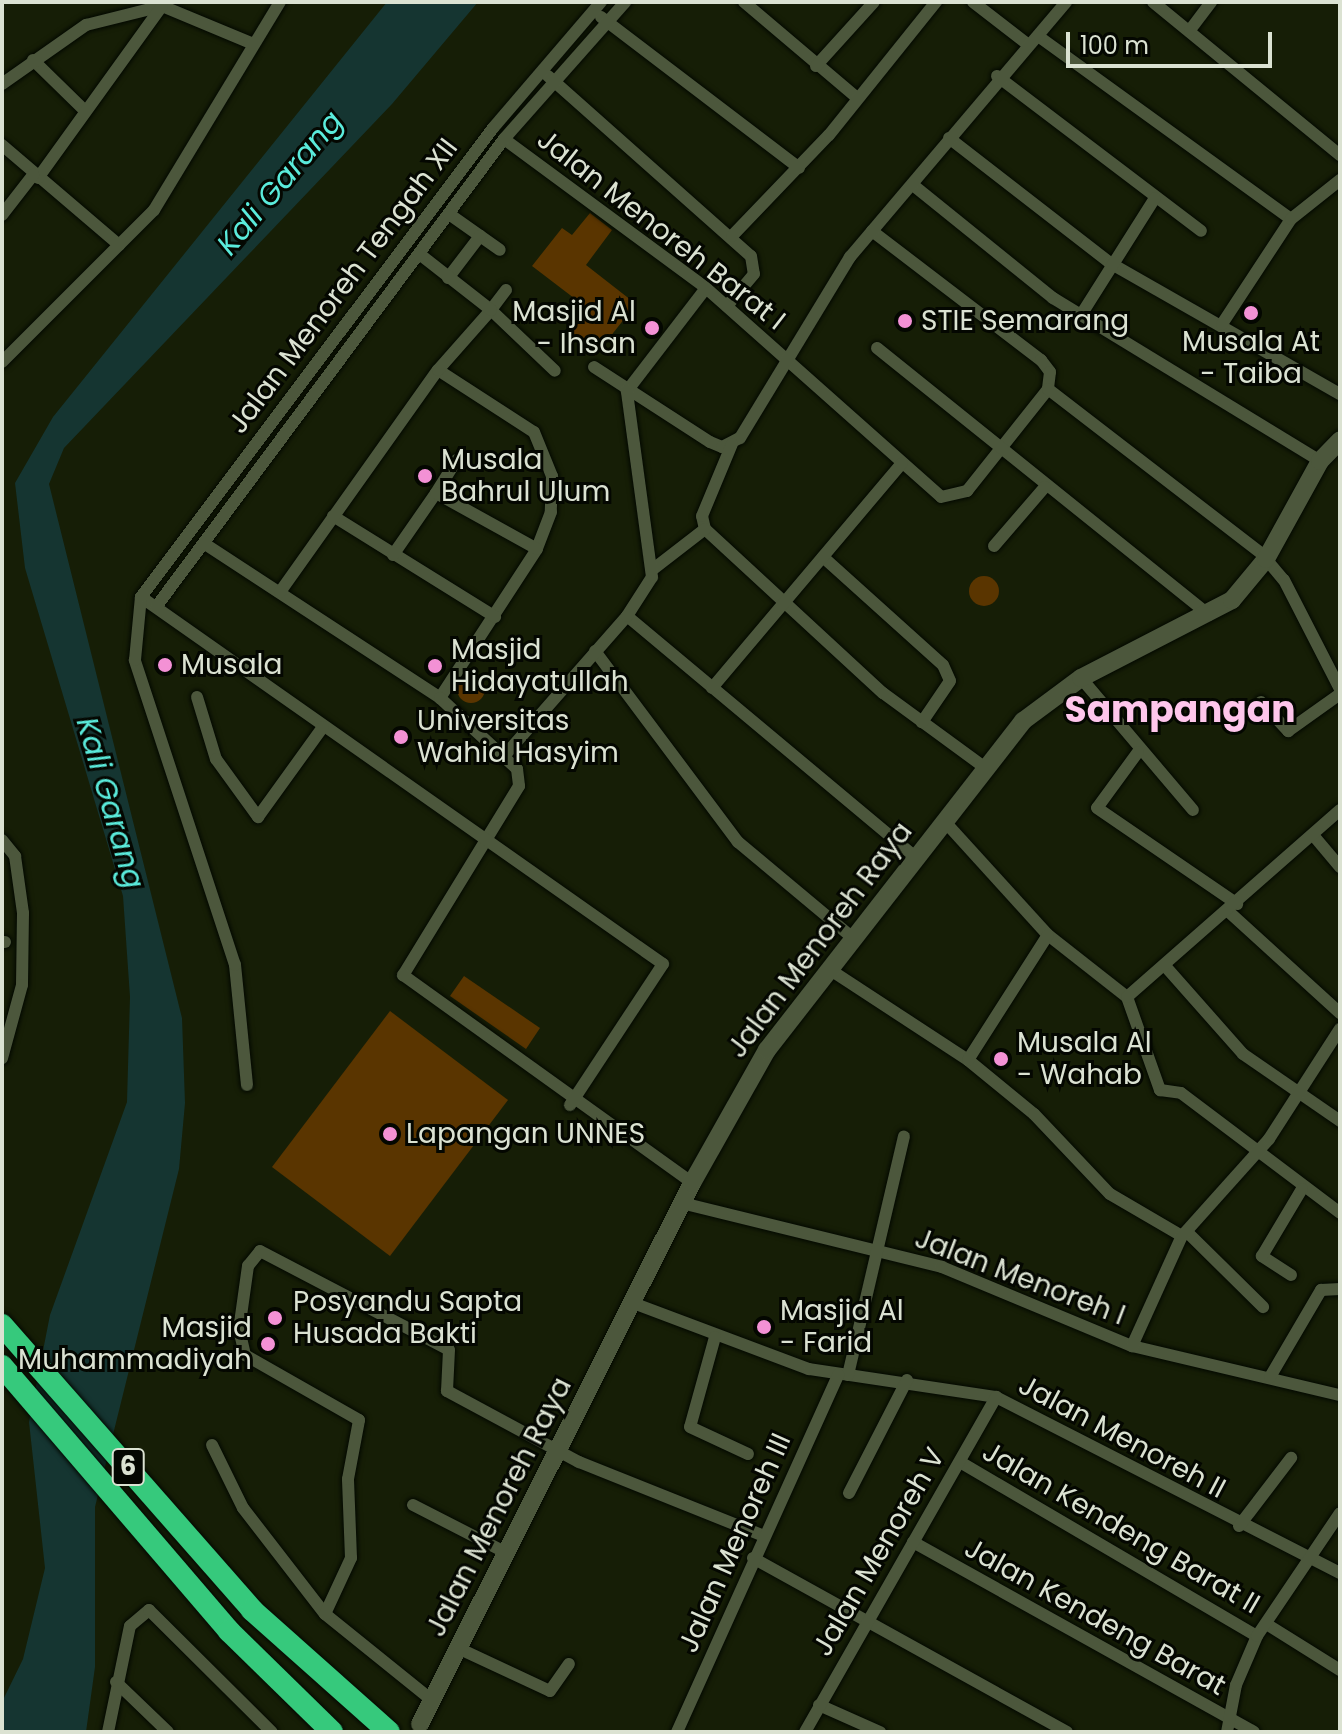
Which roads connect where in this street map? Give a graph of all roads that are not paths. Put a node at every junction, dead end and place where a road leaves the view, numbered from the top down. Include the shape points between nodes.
1 (280, 2) edge
2 (625, 2) edge
3 (744, 2) edge
4 (768, 2) edge
5 (874, 2) edge
6 (936, 2) edge
7 (973, 2) edge
8 (1066, 2) edge
9 (1153, 2) edge
10 (1211, 2) edge
11 (162, 6) junction
12 (597, 6) edge
13 (759, 14) junction
14 (606, 22) junction
15 (1190, 30) junction
16 (1038, 36) junction
17 (251, 43) junction
18 (1026, 43) junction
19 (33, 60) junction
20 (816, 66) junction
21 (542, 71) junction
22 (997, 76) junction
23 (554, 81) junction
24 (2, 84) edge
25 (855, 96) junction
26 (85, 111) junction
27 (949, 138) junction
28 (504, 139) junction
29 (2, 145) edge
30 (1340, 155) edge
31 (799, 168) junction
32 (36, 176) junction
33 (1340, 180) edge
34 (913, 185) junction
35 (1155, 198) junction
36 (449, 214) junction
37 (2, 215) edge
38 (1291, 219) junction
39 (872, 231) junction
40 (1201, 231) dead end
41 (480, 236) junction
42 (732, 236) junction
43 (119, 245) junction
44 (500, 250) dead end
45 (422, 256) junction
46 (1110, 263) junction
47 (448, 278) junction
48 (706, 288) junction
49 (506, 290) dead end
50 (727, 306) junction
51 (491, 310) junction
52 (1081, 315) junction
53 (1222, 324) junction
54 (877, 348) dead end
55 (788, 361) junction
56 (2, 362) edge
57 (594, 367) dead end
58 (438, 370) junction
59 (555, 371) dead end
60 (1048, 389) junction
61 (627, 391) junction
62 (1340, 394) edge
63 (1340, 440) edge
64 (732, 444) junction
65 (1000, 452) junction
66 (457, 460) dead end
67 (1320, 461) junction
68 (902, 463) junction
69 (1045, 487) junction
70 (436, 493) junction
71 (333, 516) junction
72 (705, 529) junction
73 (205, 544) junction
74 (994, 546) dead end
75 (537, 549) junction
76 (393, 555) junction
77 (823, 557) junction
78 (1266, 559) junction
79 (652, 570) junction
80 (280, 592) junction
81 (141, 597) junction
82 (785, 601) junction
83 (156, 607) junction
84 (1209, 615) junction
85 (627, 616) junction
86 (495, 617) junction
87 (595, 651) junction
88 (1081, 678) junction
89 (712, 688) junction
90 (1339, 688) edge
91 (197, 697) dead end
92 (440, 698) junction
93 (1261, 702) dead end
94 (922, 722) junction
95 (323, 727) junction
96 (1138, 752) junction
97 (505, 755) junction
98 (984, 767) junction
99 (1193, 810) dead end
100 (1340, 810) edge
101 (946, 823) junction
102 (1313, 835) junction
103 (486, 838) junction
104 (2, 840) edge
105 (918, 859) junction
106 (1340, 867) edge
107 (1233, 908) junction
108 (1048, 935) junction
109 (854, 939) junction
110 (1166, 967) junction
111 (829, 969) junction
112 (1127, 997) junction
113 (1340, 1013) edge
114 (1340, 1029) edge
115 (2, 1058) edge
116 (968, 1060) junction
117 (247, 1085) dead end
118 (1298, 1093) junction
119 (572, 1102) junction
120 (1340, 1121) edge
121 (904, 1136) dead end
122 (1256, 1153) junction
123 (692, 1183) junction
124 (1302, 1189) junction
125 (682, 1203) junction
126 (1340, 1213) edge
127 (1184, 1234) junction
128 (883, 1251) junction
129 (1291, 1275) dead end
130 (1340, 1289) edge
131 (633, 1303) junction
132 (1263, 1307) dead end
133 (2, 1325) edge
134 (715, 1337) junction
135 (1132, 1346) junction
136 (2, 1366) edge
137 (843, 1375) junction
138 (1270, 1377) junction
139 (907, 1380) junction
140 (1340, 1395) edge
141 (996, 1397) junction
142 (212, 1445) dead end
143 (559, 1451) junction
144 (748, 1454) dead end
145 (1291, 1458) dead end
146 (960, 1462) junction
147 (849, 1493) dead end
148 (413, 1505) dead end
149 (1340, 1513) edge
150 (1239, 1526) junction
151 (764, 1536) junction
152 (913, 1542) junction
153 (507, 1553) junction
154 (1307, 1557) junction
155 (753, 1558) junction
156 (1340, 1573) edge
157 (325, 1614) junction
158 (870, 1617) junction
159 (1268, 1625) junction
160 (1257, 1636) junction
161 (460, 1649) junction
162 (569, 1664) dead end
163 (1340, 1670) edge
164 (116, 1682) junction
165 (433, 1701) junction
166 (819, 1705) junction
167 (420, 1724) dead end
168 (1228, 1726) edge
169 (108, 1732) edge
170 (168, 1732) edge
171 (272, 1732) edge
172 (332, 1732) edge
173 (389, 1732) edge
174 (677, 1732) edge
175 (805, 1732) edge
176 (880, 1732) edge
177 (1067, 1732) edge
178 (1254, 1732) edge

1 - 17 street
2 - 14 street
3 - 13 street
4 - 13 street
5 - 20 street
6 - 25 street
7 - 18 street
8 - 16 street
9 - 15 street
10 - 15 street
11 - 17 street
11 - 19 street via 86,25
11 - 26 street
12 - 14 street
12 - 21 street, Jalan Menoreh Tengah XII
13 - 20 street
14 - 23 street
14 - 31 street
15 - 30 street
16 - 18 street
16 - 38 street
17 - 43 street via 154,210
18 - 22 street
19 - 24 street
19 - 26 street
20 - 25 street
21 - 23 street
21 - 81 street, Jalan Menoreh Tengah XII
22 - 27 street
22 - 35 street
23 - 28 street
23 - 42 street
25 - 31 street
26 - 32 street
27 - 34 street
27 - 46 street
28 - 36 street
28 - 48 street, Jalan Menoreh Barat I
29 - 32 street
31 - 42 street
32 - 37 street
32 - 43 street
33 - 38 street
34 - 39 street
34 - 52 street
35 - 40 street
35 - 46 street
36 - 41 street
36 - 45 street
38 - 53 street
39 - 55 street
39 - 60 street via 1041,360 1050,372
41 - 44 street
41 - 47 street
42 - 50 street via 755,270
43 - 56 street
45 - 47 street
45 - 73 street
46 - 52 street
46 - 53 street
47 - 51 street
48 - 50 street, Jalan Menoreh Barat I
48 - 61 street
49 - 51 street
50 - 55 street, Jalan Menoreh Barat I
51 - 58 street
51 - 59 street
52 - 67 street
53 - 62 street
54 - 65 street
55 - 64 street
55 - 68 street, Jalan Menoreh Barat I
57 - 61 street
58 - 71 street
58 - 75 street via 541,442 551,492
60 - 65 street
60 - 78 street
61 - 64 street via 710,442
61 - 79 street
63 - 67 main road, Jalan Menoreh Raya
64 - 72 street via 702,516
65 - 68 street, Jalan Menoreh Barat I via 967,491 946,498
65 - 69 street
66 - 70 street
67 - 78 main road, Jalan Menoreh Raya
68 - 77 street
69 - 74 street
69 - 84 street
70 - 75 street
70 - 76 street
71 - 76 street
71 - 80 street
72 - 79 street
72 - 82 street
73 - 80 street
73 - 83 street
75 - 86 street
76 - 86 street
77 - 82 street
77 - 94 street via 943,665 950,681
78 - 84 main road, Jalan Menoreh Raya
78 - 90 street via 1300,607
79 - 85 street
80 - 92 street
81 - 83 street
81 - 117 street via 135,660 235,965
82 - 89 street
82 - 94 street
83 - 95 street
84 - 88 main road, Jalan Menoreh Raya
85 - 87 street
85 - 89 street
86 - 92 street
87 - 97 street
87 - 109 street via 738,842
88 - 96 street
88 - 98 main road, Jalan Menoreh Raya via 1023,721
89 - 105 street
90 - 93 street via 1288,731
91 - 95 street via 216,759 258,817
92 - 97 street
94 - 98 street
95 - 103 street
96 - 99 street
96 - 107 street via 1097,808
97 - 103 street via 522,778
98 - 101 main road, Jalan Menoreh Raya
100 - 102 street
101 - 105 main road, Jalan Menoreh Raya
101 - 108 street
102 - 106 street
102 - 107 street
103 - 119 street via 403,975
103 - 119 street via 663,964
104 - 115 street via 15,856 23,913 22,985
105 - 109 main road, Jalan Menoreh Raya
107 - 110 street
107 - 113 street
108 - 112 street
108 - 116 street
109 - 111 main road, Jalan Menoreh Raya
110 - 112 street
110 - 118 street via 1224,1037
111 - 116 street
111 - 123 main road, Jalan Menoreh Raya via 767,1050
112 - 122 street via 1160,1090 1181,1093
114 - 118 street
116 - 127 street via 1034,1114 1097,1184
118 - 120 street
118 - 122 street
119 - 123 street
121 - 128 street, Jalan Menoreh III
122 - 124 street
122 - 127 street
123 - 125 main road, Jalan Menoreh Raya
124 - 126 street
124 - 129 street via 1262,1256
125 - 128 street, Jalan Menoreh I
125 - 131 main road, Jalan Menoreh Raya
127 - 132 street
127 - 135 street
128 - 135 street, Jalan Menoreh I via 984,1282
128 - 137 street, Jalan Menoreh III
130 - 138 street via 1321,1290
131 - 134 street, Jalan Menoreh II
131 - 143 main road, Jalan Menoreh Raya
133 - 173 highway, 6 via 252,1610
134 - 137 street, Jalan Menoreh II
134 - 144 street via 690,1427
135 - 138 street, Jalan Menoreh I
136 - 172 highway, 6 via 229,1631
137 - 139 street, Jalan Menoreh II
137 - 151 street, Jalan Menoreh III
138 - 140 street, Jalan Menoreh I
139 - 141 street, Jalan Menoreh II
139 - 147 street
141 - 146 street, Jalan Menoreh V
141 - 150 street, Jalan Menoreh II
142 - 157 street via 269,1547
143 - 151 street
143 - 153 main road, Jalan Menoreh Raya
143 - 157 street via 447,1391 449,1350 269,1252 252,1256 239,1330 245,1355 359,1420 348,1479 351,1558
145 - 150 street
146 - 152 street, Jalan Menoreh V
146 - 160 street, Jalan Kendeng Barat II
148 - 153 street
149 - 154 street
150 - 154 street, Jalan Menoreh II
151 - 155 street, Jalan Menoreh III
152 - 158 street, Jalan Menoreh V
152 - 168 street, Jalan Kendeng Barat
153 - 161 main road, Jalan Menoreh Raya
154 - 156 street, Jalan Menoreh II
154 - 159 street
155 - 158 street
155 - 174 street, Jalan Menoreh III
157 - 165 street
158 - 166 street, Jalan Menoreh V
158 - 177 street
159 - 160 street
159 - 163 street, Jalan Kendeng Barat II
160 - 168 street
161 - 162 street via 550,1691
161 - 165 main road, Jalan Menoreh Raya
164 - 169 street
164 - 170 street
164 - 171 street via 130,1626 144,1610 156,1612
165 - 167 main road, Jalan Menoreh Raya
166 - 175 street, Jalan Menoreh V
166 - 176 street
168 - 178 street, Jalan Kendeng Barat

